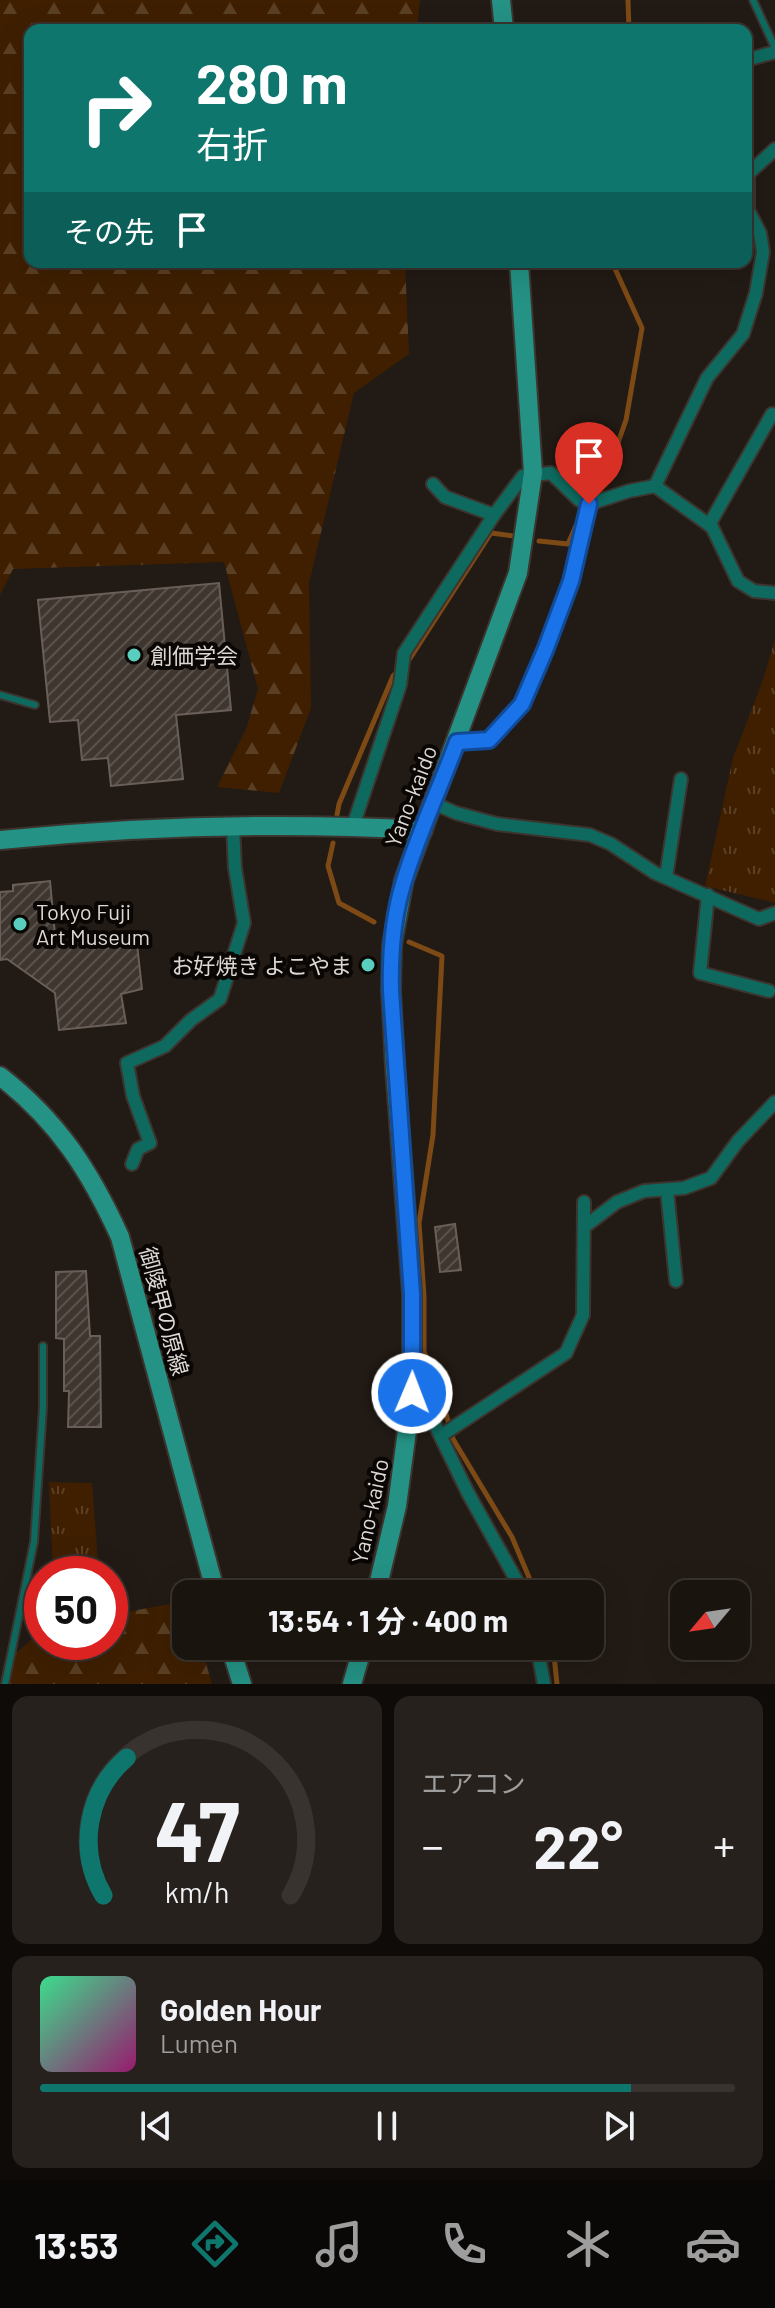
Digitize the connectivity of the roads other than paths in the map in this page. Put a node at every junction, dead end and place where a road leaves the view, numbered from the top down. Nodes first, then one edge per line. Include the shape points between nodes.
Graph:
1 (501, 0) edge
2 (753, 0) edge
3 (503, 24) edge
4 (775, 50) edge
5 (752, 58) edge
6 (775, 149) edge
7 (752, 170) edge
8 (752, 218) edge
9 (519, 268) edge
10 (772, 414) dead end
11 (533, 473) junction
12 (433, 484) dead end
13 (655, 486) junction
14 (589, 504) junction
15 (494, 515) junction
16 (709, 525) junction
17 (775, 593) edge
18 (0, 695) edge
19 (35, 705) dead end
20 (457, 742) junction
21 (681, 779) dead end
22 (433, 803) junction
23 (353, 826) junction
24 (233, 827) junction
25 (423, 830) junction
26 (0, 840) edge
27 (666, 877) junction
28 (708, 895) junction
29 (775, 913) edge
30 (769, 991) dead end
31 (0, 1076) edge
32 (775, 1102) edge
33 (132, 1164) dead end
34 (667, 1190) junction
35 (584, 1202) dead end
36 (584, 1227) junction
37 (676, 1281) dead end
38 (43, 1346) dead end
39 (412, 1393) junction
40 (447, 1432) junction
41 (212, 1580) edge
42 (379, 1580) edge
43 (516, 1580) edge
44 (234, 1660) edge
45 (359, 1660) edge
46 (540, 1660) edge
47 (5, 1684) edge
48 (242, 1684) edge
49 (352, 1684) edge
50 (544, 1684) edge

1 - 3 main road
2 - 4 lane
4 - 5 street
6 - 7 street
8 - 13 street via 763,252 743,334 707,378
9 - 11 main road, Yano-kaido
10 - 16 street
11 - 14 street via 551,473
11 - 15 street via 523,476
11 - 20 main road, Yano-kaido via 518,573
12 - 15 street via 445,497
13 - 14 street
13 - 16 street
14 - 20 street via 571,581 522,704 489,740
15 - 23 street via 404,653 400,685
16 - 17 street via 738,581 754,591
18 - 19 lane
20 - 22 main road, Yano-kaido
21 - 27 street
22 - 25 main road, Yano-kaido
22 - 27 street via 497,824 590,835
23 - 24 main road
23 - 25 main road
24 - 26 main road
24 - 33 street via 244,923 220,999 165,1046 127,1063 150,1143 138,1149
25 - 39 main road, Yano-kaido via 404,880 391,966 412,1294
27 - 28 street
28 - 29 street via 759,919
28 - 30 street via 700,973
31 - 41 main road, 御陵甲の原線 via 32,1101 68,1142 99,1189 120,1237
32 - 34 street via 711,1178
34 - 36 street via 644,1191 617,1202
34 - 37 street
35 - 36 street
36 - 40 street via 583,1315 566,1353
38 - 47 lane via 34,1547
39 - 40 street via 422,1398
39 - 42 main road, Yano-kaido via 397,1506
40 - 43 street via 468,1493
44 - 48 main road
45 - 49 main road
46 - 50 street

